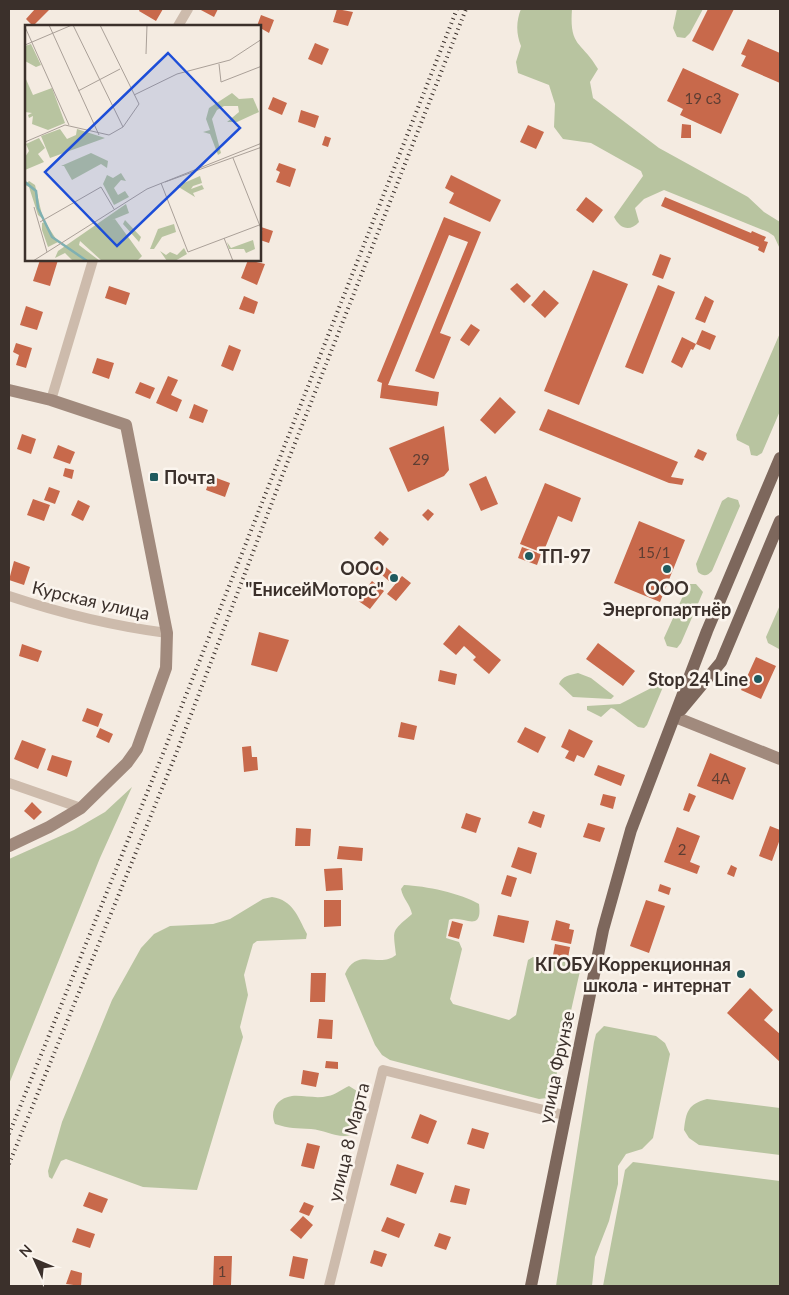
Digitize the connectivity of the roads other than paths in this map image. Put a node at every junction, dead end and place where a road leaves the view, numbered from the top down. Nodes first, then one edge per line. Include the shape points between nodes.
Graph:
1 (188, 9) edge
2 (179, 25) edge
3 (93, 261) edge
4 (9, 390) edge
5 (51, 400) junction
6 (780, 458) edge
7 (780, 521) edge
8 (9, 596) edge
9 (167, 633) junction
10 (675, 717) junction
11 (780, 759) edge
12 (9, 782) edge
13 (81, 808) junction
14 (9, 846) edge
15 (564, 1115) junction
16 (329, 1286) edge
17 (531, 1286) edge

1 - 2 street
3 - 5 street
4 - 5 main road
5 - 9 main road via 126,426
6 - 10 main road, улица Фрунзе via 707,631
7 - 10 main road, улица Фрунзе via 721,662
8 - 9 street, Курская улица via 122,627
9 - 13 main road via 166,668 137,749
10 - 11 main road
10 - 15 main road, улица Фрунзе via 631,830 603,930
12 - 13 street
13 - 14 main road
15 - 16 street, улица 8 Марта via 383,1070
15 - 17 main road, улица Фрунзе

